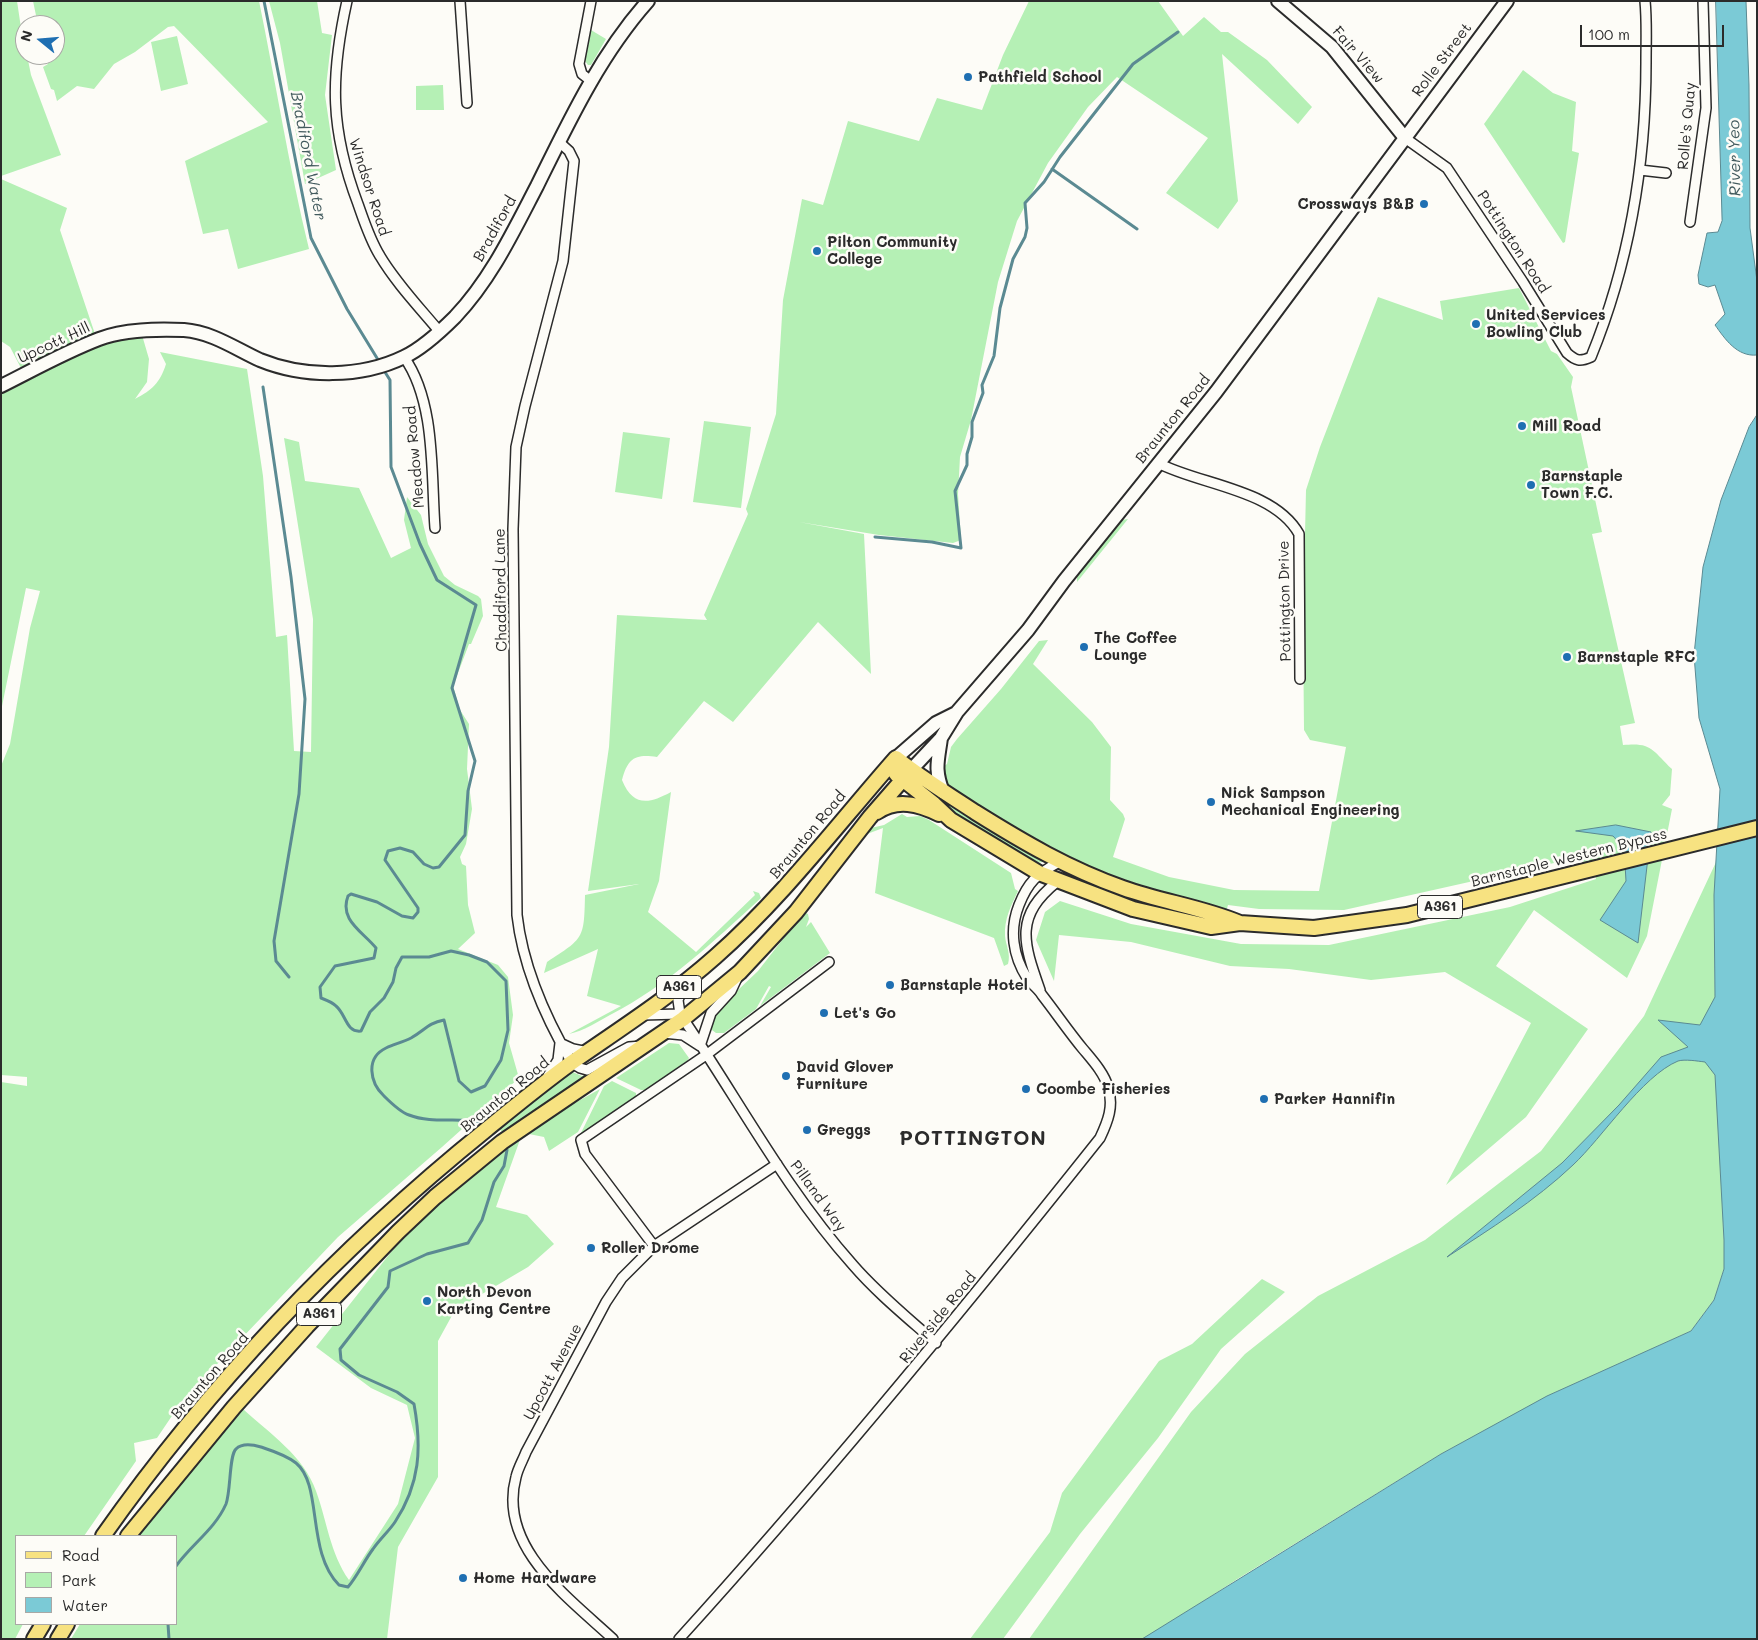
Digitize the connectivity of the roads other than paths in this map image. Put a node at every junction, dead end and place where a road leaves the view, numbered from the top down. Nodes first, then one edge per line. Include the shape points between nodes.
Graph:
1 (347, 1) edge
2 (460, 1) edge
3 (591, 1) edge
4 (648, 1) edge
5 (1278, 1) edge
6 (1507, 1) edge
7 (1645, 1) edge
8 (1703, 1) edge
9 (591, 81) junction
10 (467, 102) dead end
11 (1404, 138) junction
12 (559, 142) junction
13 (1640, 170) junction
14 (1666, 174) dead end
15 (1690, 222) dead end
16 (439, 331) junction
17 (218, 339) joint
18 (398, 359) junction
19 (1, 386) edge
20 (1158, 463) junction
21 (435, 528) dead end
22 (1300, 679) dead end
23 (957, 712) junction
24 (940, 738) junction
25 (892, 762) junction
26 (907, 774) junction
27 (943, 792) junction
28 (870, 817) junction
29 (951, 820) junction
30 (1757, 828) edge
31 (1059, 862) junction
32 (1039, 873) junction
33 (1058, 881) junction
34 (1240, 923) junction
35 (829, 962) dead end
36 (740, 972) junction
37 (686, 982) junction
38 (1041, 992) junction
39 (642, 1015) junction
40 (681, 1017) junction
41 (663, 1033) junction
42 (560, 1042) junction
43 (644, 1046) junction
44 (700, 1046) junction
45 (589, 1052) junction
46 (706, 1055) junction
47 (572, 1063) junction
48 (542, 1085) junction
49 (778, 1164) junction
50 (654, 1246) junction
51 (936, 1343) junction
52 (103, 1535) edge
53 (129, 1535) edge
54 (42, 1625) edge
55 (67, 1625) edge
56 (34, 1639) edge
57 (58, 1639) edge
58 (613, 1639) edge
59 (680, 1639) edge

1 - 16 street, Windsor Road via 339,35 335,79 336,122 344,164 378,254
2 - 10 street
3 - 9 street via 579,64 582,74
4 - 9 main road, Bradiford via 620,34
5 - 11 main road, Fair View via 1332,47
6 - 11 main road, Rolle Street
7 - 13 street via 1646,100
8 - 15 street, Rolle's Quay via 1706,108
9 - 12 main road, Bradiford
11 - 13 street, Pottington Road via 1447,168 1567,353 1582,361 1591,357 1615,294
11 - 20 main road, Braunton Road via 1216,392
12 - 16 main road, Bradiford via 498,260 464,307
12 - 42 street, Chaddiford Lane via 572,155 573,177 562,270 519,429 513,529 517,915 521,944 539,1000
13 - 14 street
16 - 18 main road, Bradiford
17 - 18 main road, Bradiford via 271,364 310,372 337,373 375,367
17 - 19 main road, Upcott Hill via 185,330 122,333 100,338
18 - 21 street, Meadow Road via 420,388 427,410
20 - 22 street, Pottington Drive via 1257,499 1295,526 1300,534
20 - 23 main road, Braunton Road via 1028,630
23 - 24 main road, Braunton Road
23 - 25 main road, Braunton Road via 936,723
24 - 26 main road, Braunton Road
24 - 27 main road via 936,775
25 - 26 main road, Barnstaple Western Bypass / A361
25 - 37 main road, Braunton Road / A361 via 776,898
26 - 27 main road, Barnstaple Western Bypass / A361
26 - 28 main road, Braunton Road / A361
26 - 29 main road, Barnstaple Western Bypass / A361
27 - 31 main road, Barnstaple Western Bypass / A361
28 - 29 main road, A361 via 892,805 906,803
28 - 36 main road, Braunton Road / A361 via 796,912
29 - 32 main road, Barnstaple Western Bypass / A361
30 - 34 main road, Barnstaple Western Bypass / A361 via 1407,915 1314,928
31 - 32 street, Riverside Road
31 - 34 main road, Barnstaple Western Bypass / A361 via 1126,890 1214,912
32 - 33 main road, Barnstaple Western Bypass / A361
32 - 38 street, Riverside Road via 1023,896 1014,917 1013,936 1018,961 1028,980
33 - 34 main road, Barnstaple Western Bypass / A361 via 1166,918 1211,927
33 - 38 street, Riverside Road via 1031,907 1027,926 1026,942
35 - 46 street
36 - 40 main road, Braunton Road / A361
36 - 44 street via 731,991 711,1013
37 - 39 main road, Braunton Road / A361
37 - 40 street via 678,1000
38 - 51 street, Riverside Road via 1100,1070 1108,1086 1110,1116 1100,1138
39 - 40 street
39 - 45 main road, Braunton Road / A361
40 - 41 main road, Braunton Road / A361
40 - 44 street, Pilland Way
41 - 43 main road, Braunton Road / A361
41 - 44 street, Pilland Way via 684,1035
42 - 45 street
42 - 47 street, Chaddiford Lane
42 - 48 street via 558,1060
43 - 47 street via 629,1047 587,1070
43 - 53 main road, Braunton Road / A361 via 502,1142 435,1197 362,1268 234,1407
44 - 46 street, Pilland Way
45 - 47 main road, Braunton Road / A361
46 - 49 street, Pilland Way
46 - 50 street via 581,1140 585,1154
47 - 48 main road, Braunton Road / A361
48 - 52 main road, Braunton Road / A361 via 384,1218 292,1309 213,1396
49 - 50 street, Upcott Avenue
49 - 51 street, Pilland Way via 853,1265 895,1308
50 - 58 street, Upcott Avenue via 622,1278 606,1302 526,1452 516,1478 516,1520 527,1551 541,1570
51 - 59 street, Riverside Road
54 - 56 main road
55 - 57 main road

